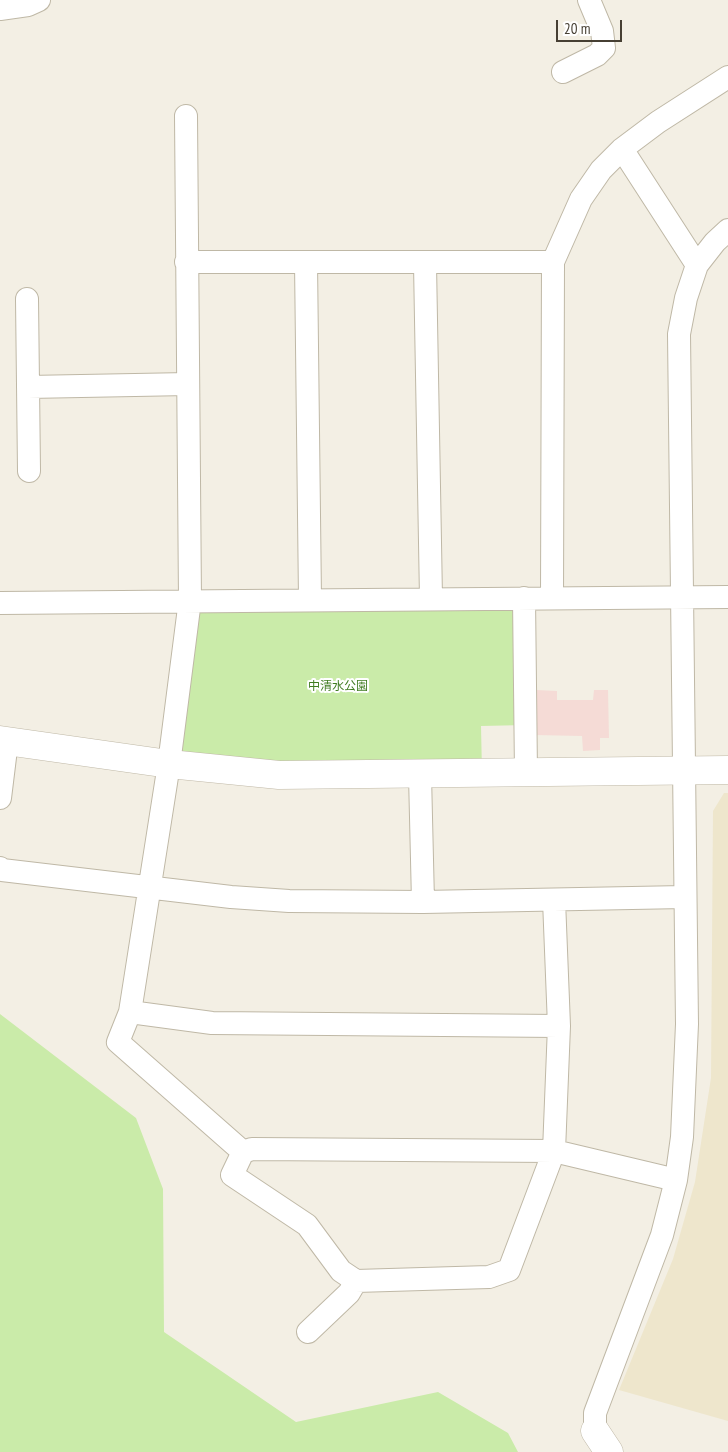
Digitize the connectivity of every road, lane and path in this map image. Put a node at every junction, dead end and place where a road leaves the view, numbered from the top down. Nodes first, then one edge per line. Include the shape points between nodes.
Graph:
1 (39, 0) edge
2 (595, 2) edge
3 (0, 9) edge
4 (563, 72) dead end
5 (728, 77) edge
6 (186, 116) dead end
7 (622, 149) junction
8 (728, 230) edge
9 (186, 262) junction
10 (306, 262) junction
11 (553, 262) junction
12 (425, 264) junction
13 (698, 265) junction
14 (27, 299) dead end
15 (188, 384) junction
16 (28, 388) junction
17 (29, 471) dead end
18 (682, 596) junction
19 (728, 597) edge
20 (431, 598) junction
21 (524, 598) junction
22 (552, 598) junction
23 (310, 599) junction
24 (190, 600) junction
25 (0, 603) edge
26 (4, 740) edge
27 (168, 764) junction
28 (683, 770) junction
29 (728, 770) edge
30 (526, 773) junction
31 (420, 775) junction
32 (0, 798) edge
33 (0, 868) edge
34 (148, 887) junction
35 (684, 897) junction
36 (554, 900) junction
37 (423, 902) junction
38 (130, 1012) junction
39 (558, 1026) junction
40 (554, 1151) junction
41 (243, 1152) junction
42 (676, 1180) junction
43 (356, 1281) junction
44 (308, 1332) dead end
45 (602, 1442) edge

1 - 3 street
2 - 4 street via 604,48 597,55
5 - 7 street
6 - 9 street
7 - 11 street via 601,170 581,198
7 - 13 street
8 - 13 street
9 - 10 street
9 - 15 street
10 - 12 street
10 - 23 street
11 - 12 street
11 - 22 street
12 - 20 street
13 - 18 street via 686,298 679,334
14 - 16 street
15 - 16 street
15 - 24 street
16 - 17 street
18 - 19 street
18 - 22 street
18 - 28 street
20 - 21 street
20 - 23 street
21 - 22 street
21 - 30 street
23 - 24 street
24 - 25 street
24 - 27 street
26 - 27 street
26 - 32 street
27 - 31 street via 279,775
27 - 34 street
28 - 29 street
28 - 30 street
28 - 35 street
30 - 31 street
31 - 37 street
33 - 34 street
34 - 37 street via 288,902
34 - 38 street
35 - 36 street
35 - 42 street via 687,1071
36 - 37 street
36 - 39 street
38 - 39 street via 212,1023
38 - 41 street via 118,1042
39 - 40 street
40 - 41 street via 252,1149
40 - 42 street
40 - 43 street via 509,1270 489,1277
41 - 43 street via 232,1175 307,1225 341,1271
42 - 45 street via 662,1235 595,1413
43 - 44 street via 349,1293

